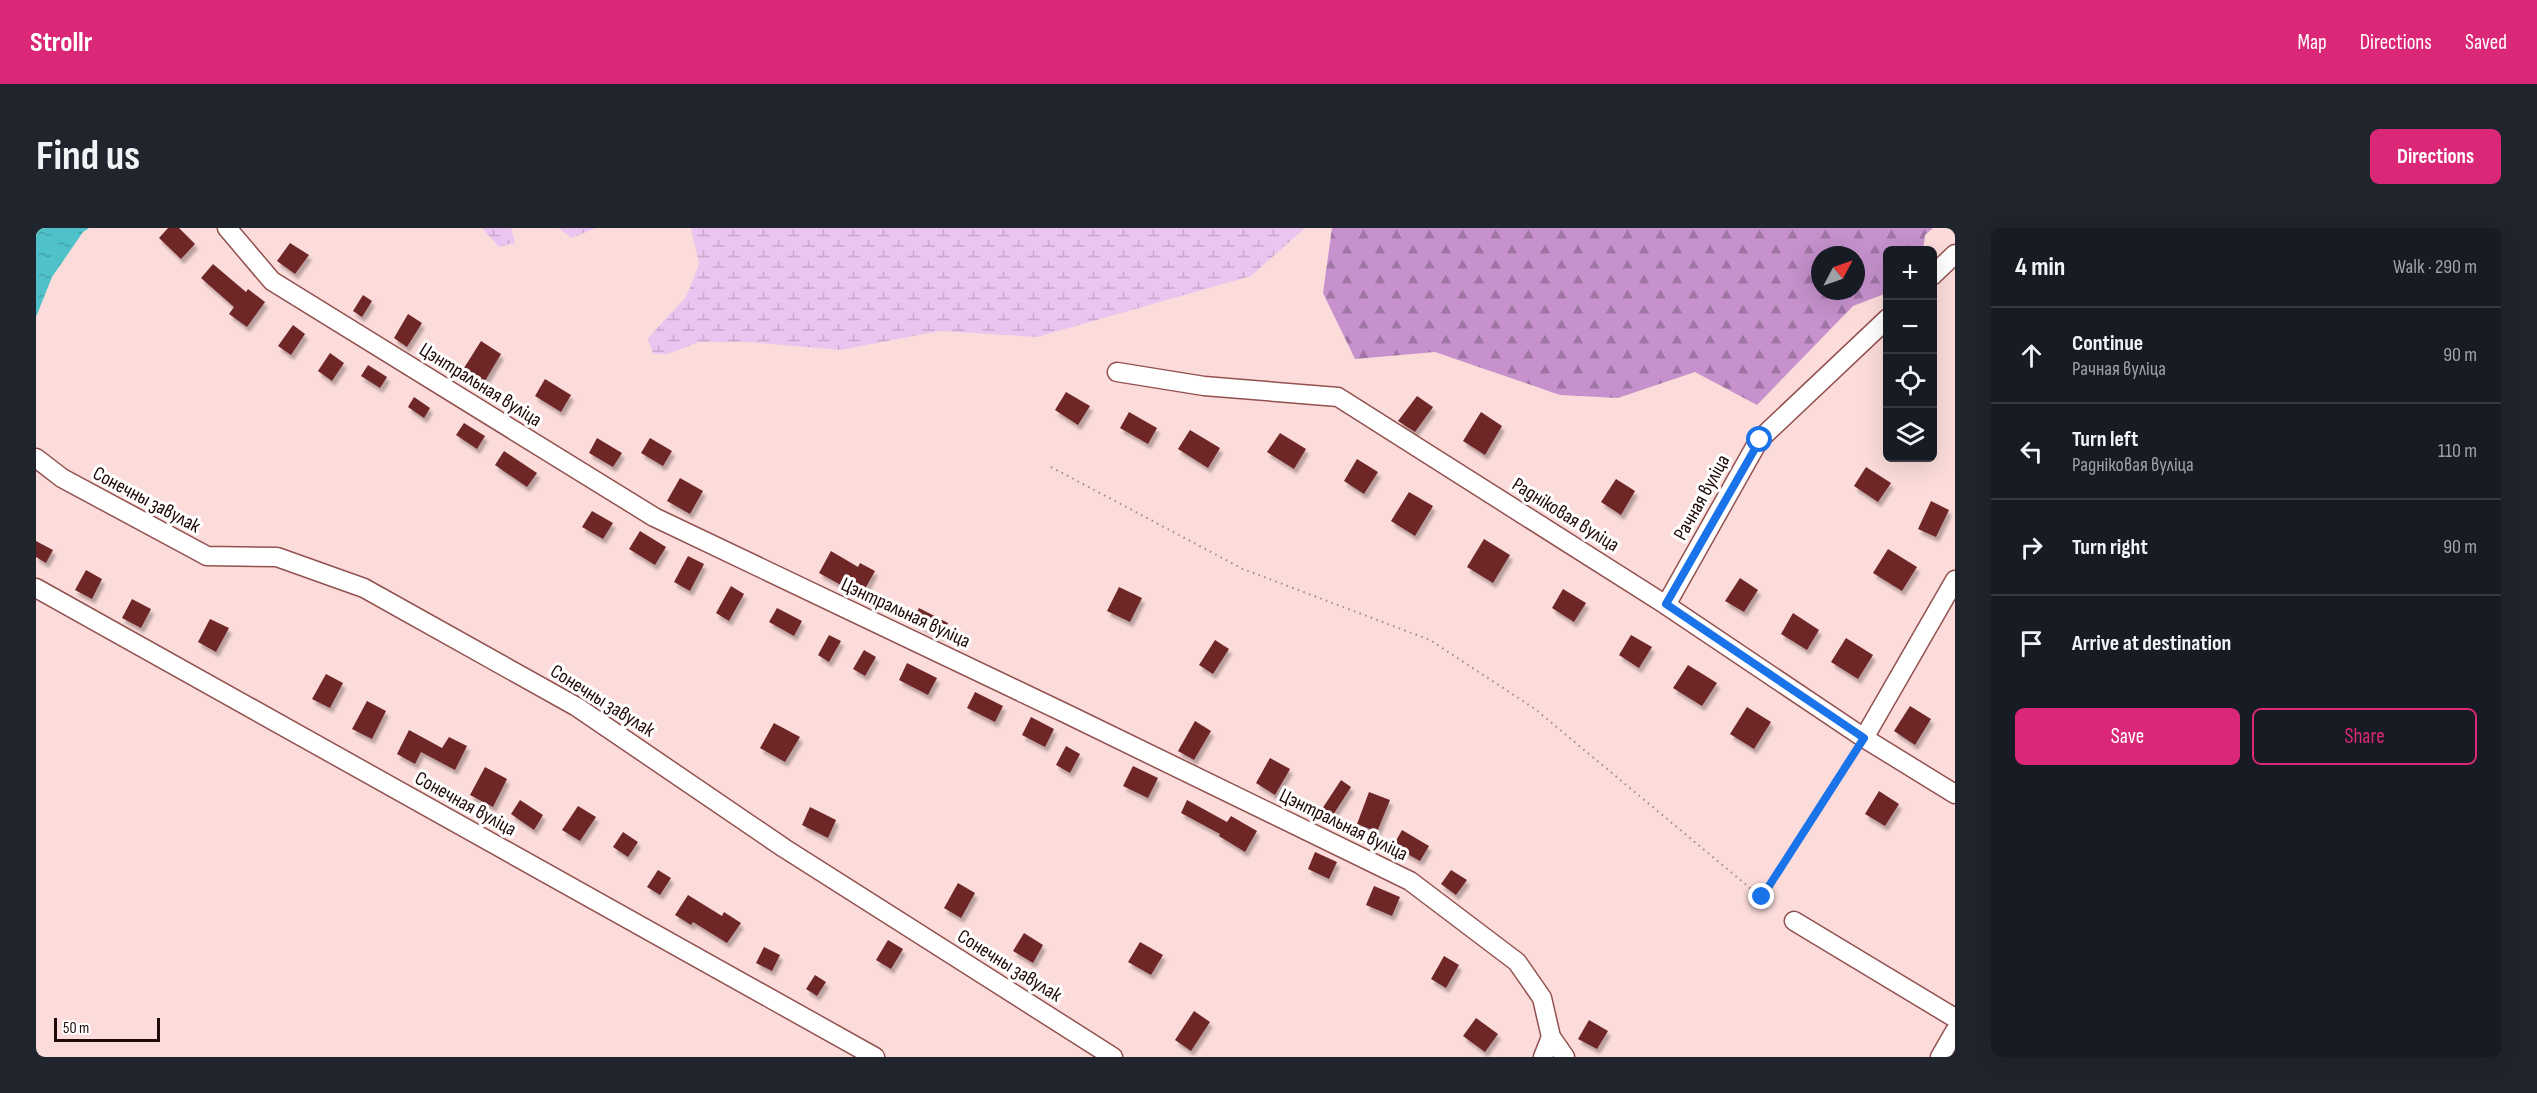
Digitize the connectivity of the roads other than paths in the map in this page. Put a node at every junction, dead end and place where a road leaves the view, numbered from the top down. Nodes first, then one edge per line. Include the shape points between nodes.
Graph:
1 (227, 228) edge
2 (1955, 254) edge
3 (1937, 271) edge
4 (1883, 322) edge
5 (1117, 372) dead end
6 (36, 458) edge
7 (1955, 580) edge
8 (36, 588) edge
9 (1666, 604) junction
10 (1864, 738) junction
11 (1955, 794) edge
12 (1794, 921) dead end
13 (1955, 1018) edge
14 (1955, 1031) edge
15 (1551, 1037) junction
16 (875, 1057) edge
17 (1113, 1057) edge
18 (1543, 1057) edge
19 (1565, 1057) edge
20 (1940, 1057) edge

1 - 15 street, Цэнтральная вуліца via 272,281 654,517 1410,881 1517,962 1542,998
2 - 3 street
4 - 9 street, Рачная вуліца via 1760,440
5 - 9 street, Радніковая вуліца via 1204,386 1338,397
6 - 17 street, Сонечны завулак via 62,478 207,556 277,557 363,588 567,701 794,855
7 - 10 street
8 - 16 street, Сонечная вуліца
9 - 10 street, Радніковая вуліца
10 - 11 street, Радніковая вуліца
12 - 13 street
14 - 20 street
15 - 18 street
15 - 19 street

